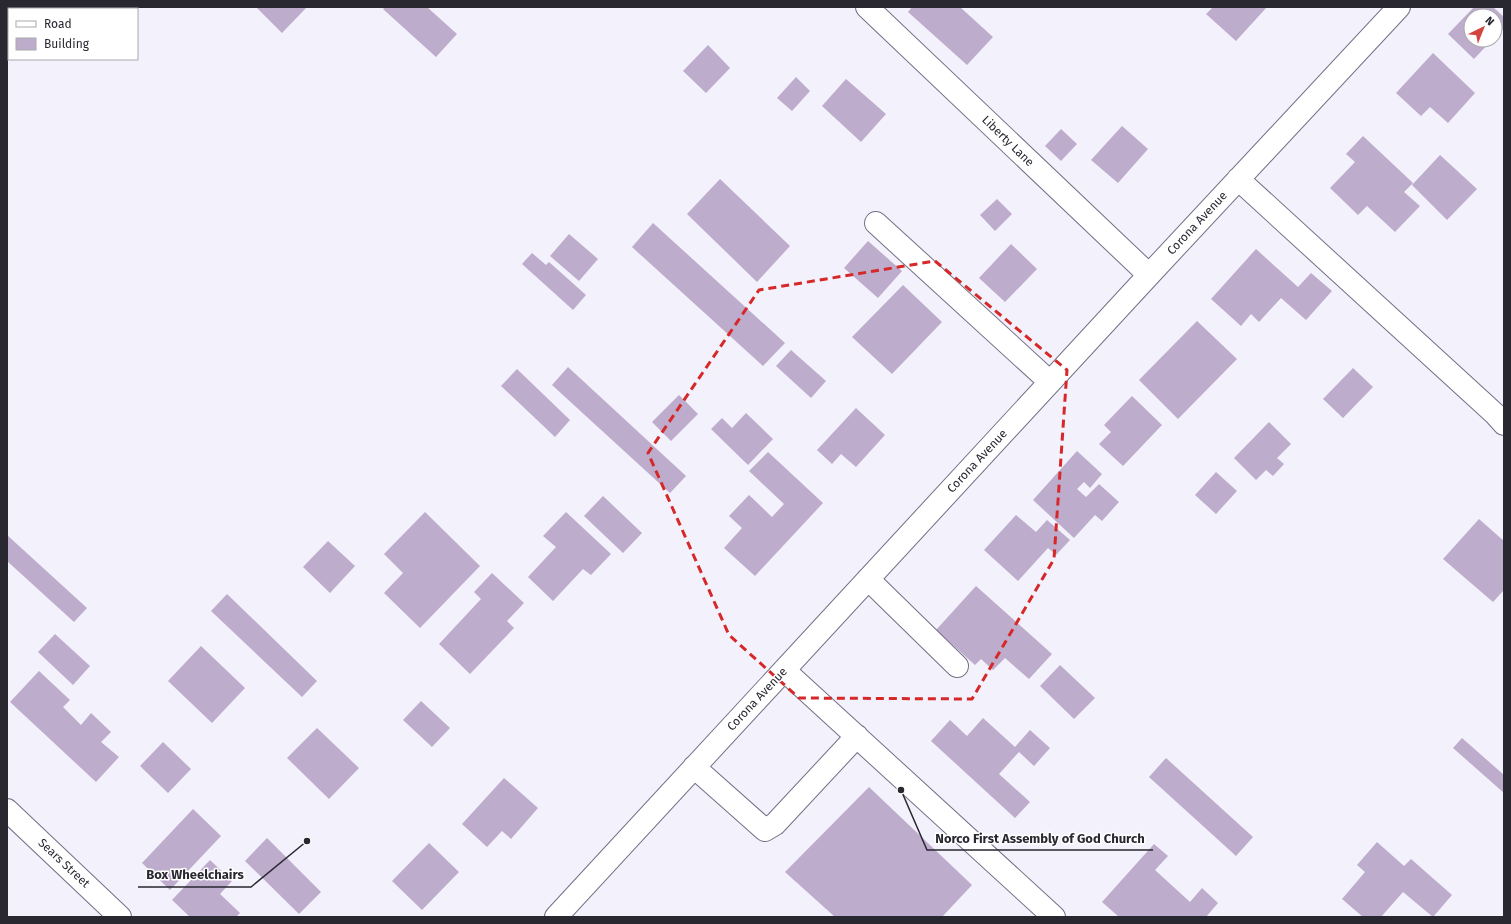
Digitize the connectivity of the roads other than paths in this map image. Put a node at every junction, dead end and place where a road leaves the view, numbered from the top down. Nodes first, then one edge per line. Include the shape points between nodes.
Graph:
1 (867, 7) edge
2 (1399, 7) edge
3 (1238, 179) junction
4 (876, 223) dead end
5 (1149, 274) junction
6 (1050, 382) junction
7 (1504, 424) edge
8 (868, 579) junction
9 (957, 666) dead end
10 (784, 670) junction
11 (857, 736) junction
12 (694, 767) junction
13 (7, 810) edge
14 (120, 917) edge
15 (556, 917) edge
16 (1054, 917) edge

1 - 5 street, Liberty Lane
2 - 3 street, Corona Avenue
3 - 5 street, Corona Avenue
3 - 7 street
4 - 6 street
5 - 6 street, Corona Avenue
6 - 8 street, Corona Avenue
8 - 9 street
8 - 10 street, Corona Avenue
10 - 11 street
10 - 12 street, Corona Avenue
11 - 12 street via 775,824 765,830
11 - 16 street
12 - 15 street, Corona Avenue
13 - 14 street, Sears Street

